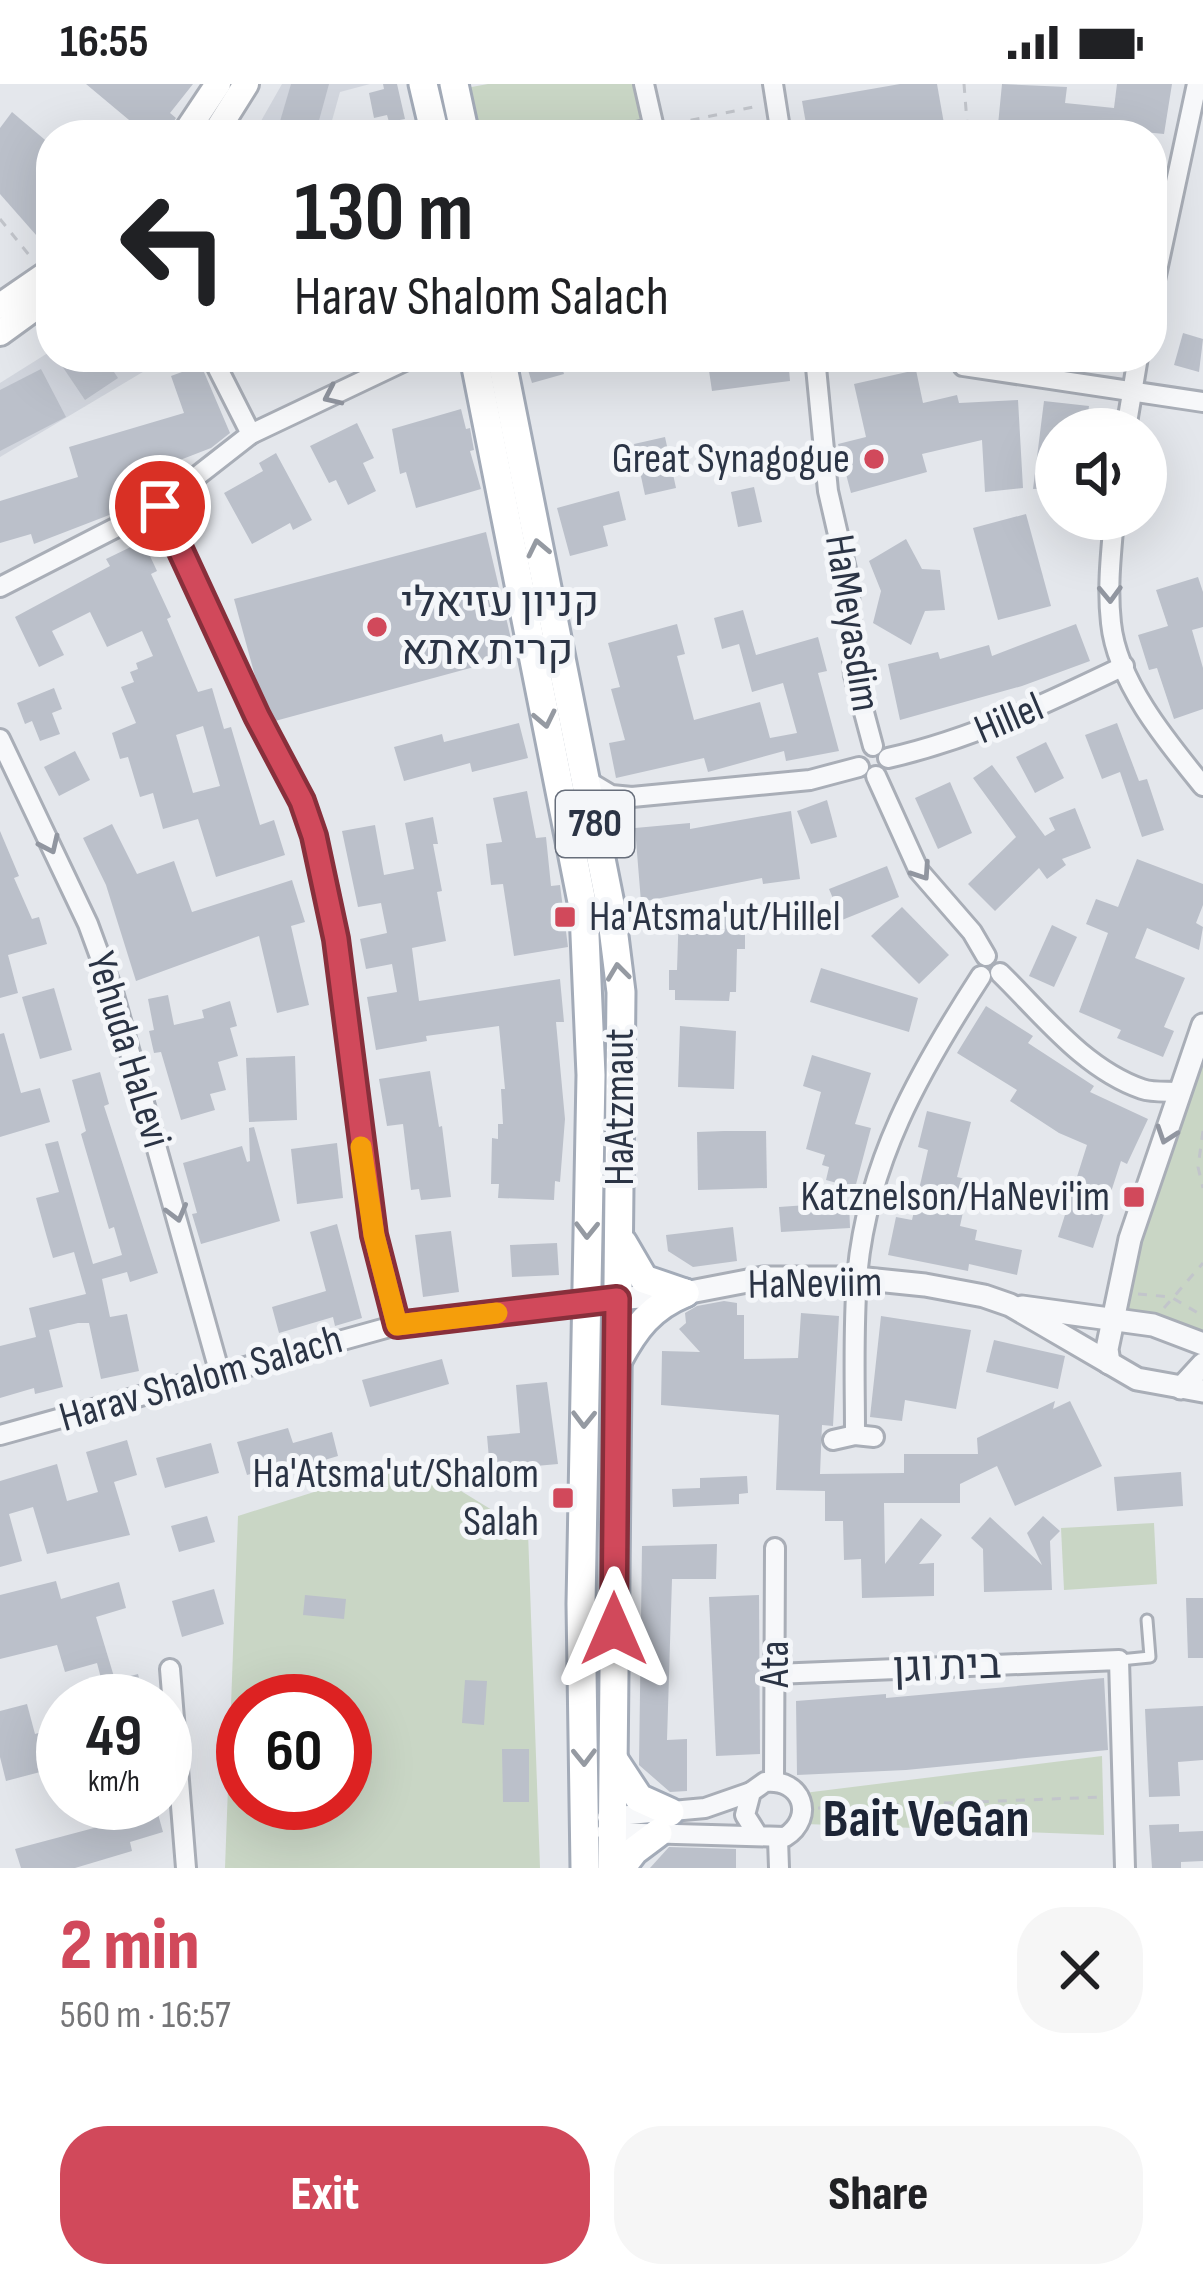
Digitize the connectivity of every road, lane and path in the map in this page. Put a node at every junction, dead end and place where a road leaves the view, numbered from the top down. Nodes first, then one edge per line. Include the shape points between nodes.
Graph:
1 (218, 84) edge
2 (246, 84) edge
3 (423, 84) edge
4 (644, 84) edge
5 (964, 84) edge
6 (1197, 84) edge
7 (460, 85) edge
8 (774, 93) edge
9 (194, 120) edge
10 (223, 120) edge
11 (431, 120) edge
12 (464, 120) edge
13 (652, 120) edge
14 (681, 120) edge
15 (967, 120) edge
16 (0, 219) edge
17 (1167, 224) edge
18 (36, 265) edge
19 (36, 288) edge
20 (36, 295) edge
21 (0, 306) edge
22 (0, 333) edge
23 (219, 372) edge
24 (381, 372) edge
25 (477, 372) edge
26 (504, 372) edge
27 (817, 372) edge
28 (1005, 372) edge
29 (1135, 372) edge
30 (1131, 390) junction
31 (1203, 402) edge
32 (1129, 408) edge
33 (250, 434) junction
34 (160, 506) junction
35 (1112, 540) edge
36 (0, 587) edge
37 (1124, 666) junction
38 (0, 739) edge
39 (880, 752) junction
40 (867, 772) junction
41 (586, 780) junction
42 (1203, 786) edge
43 (632, 796) junction
44 (598, 842) junction
45 (989, 968) junction
46 (1203, 1025) edge
47 (1180, 1092) junction
48 (1203, 1131) edge
49 (1203, 1188) edge
50 (620, 1228) junction
51 (1203, 1263) edge
52 (857, 1278) junction
53 (1118, 1292) junction
54 (685, 1293) junction
55 (1171, 1298) junction
56 (617, 1299) junction
57 (586, 1302) junction
58 (1010, 1305) junction
59 (1203, 1316) edge
60 (1112, 1319) junction
61 (397, 1325) junction
62 (1154, 1325) junction
63 (1203, 1344) edge
64 (1109, 1363) junction
65 (616, 1364) junction
66 (1203, 1364) edge
67 (220, 1374) junction
68 (1192, 1390) edge
69 (0, 1435) edge
70 (833, 1440) dead end
71 (776, 1548) dead end
72 (1147, 1621) dead end
73 (1119, 1660) junction
74 (170, 1669) dead end
75 (775, 1674) junction
76 (614, 1760) junction
77 (774, 1780) junction
78 (751, 1792) junction
79 (1122, 1796) junction
80 (804, 1809) junction
81 (664, 1823) junction
82 (604, 1824) junction
83 (757, 1834) junction
84 (778, 1839) junction
85 (186, 1868) edge
86 (585, 1868) edge
87 (616, 1868) edge
88 (779, 1868) edge
89 (1125, 1868) edge

1 - 9 main road
2 - 10 main road
3 - 11 main road
4 - 13 street
5 - 15 path
6 - 17 street
7 - 12 main road
8 - 14 path
16 - 18 path
19 - 21 main road
20 - 22 main road
23 - 33 street
24 -> 33 street
25 -> 57 main road, HaAtzmaut / 780 via 584,912 591,1075
41 -> 26 main road, HaAtzmaut / 780
27 - 39 street, HaMeyasdim via 854,675
28 - 30 street
29 - 30 street
30 - 31 street
30 - 32 street
33 - 34 street
34 - 36 street
34 - 61 street via 314,836 336,939 374,1235
35 -> 37 street via 1111,628
37 - 39 street, Hillel via 991,728
37 - 42 street
38 -> 67 street, Yehuda HaLevi via 113,992
39 - 40 street via 886,770
39 - 40 street via 861,753
40 - 43 street
40 -> 45 street via 919,872 972,932
41 - 43 street
41 - 44 main road, HaAtzmaut / 780
43 - 44 street via 605,818
50 -> 44 main road, HaAtzmaut / 780 via 621,992
45 - 47 street via 1100,1066 1141,1089
45 - 52 street via 918,1077 887,1143
46 - 47 street
47 -> 53 street
48 - 49 path
50 - 54 main road via 638,1273
50 - 56 main road, HaAtzmaut / 780
51 - 55 path
52 - 54 street, HaNeviim via 763,1278
52 - 58 street, HaNeviim
52 - 70 street via 865,1436
53 - 55 path
53 - 60 street
54 - 56 street, HaNeviim
54 - 65 main road via 645,1317
55 - 59 path
55 - 62 path
56 - 57 street, Harav Shalom Salach
56 - 65 main road, HaAtzmaut / 780
57 - 61 street, Harav Shalom Salach
57 -> 82 main road, HaAtzmaut / 780 via 581,1604
58 - 60 street, HaNeviim
58 - 64 street, HaNeviim
60 - 62 street, HaNeviim
60 - 64 street
61 - 67 street, Harav Shalom Salach
62 - 63 street, HaNeviim
64 - 68 street, HaNeviim via 1137,1379
65 - 76 main road, HaAtzmaut / 780
66 - 68 street
67 - 69 street, Harav Shalom Salach
71 - 75 street, Ata
72 - 73 lane via 1150,1657
73 - 75 street, בית וגן
73 - 79 street
74 - 85 street
75 - 77 street, Ata
76 - 81 main road
76 - 82 main road, HaAtzmaut / 780
77 - 78 street
77 - 80 street via 794,1789
78 - 81 street
78 - 83 street via 745,1815
79 - 80 path
79 - 89 street
80 - 84 street via 797,1829
81 - 82 street
81 - 83 street
81 - 87 main road
82 - 86 main road, HaAtzmaut / 780
82 - 87 main road, HaAtzmaut / 780
83 - 84 street
84 - 88 street

